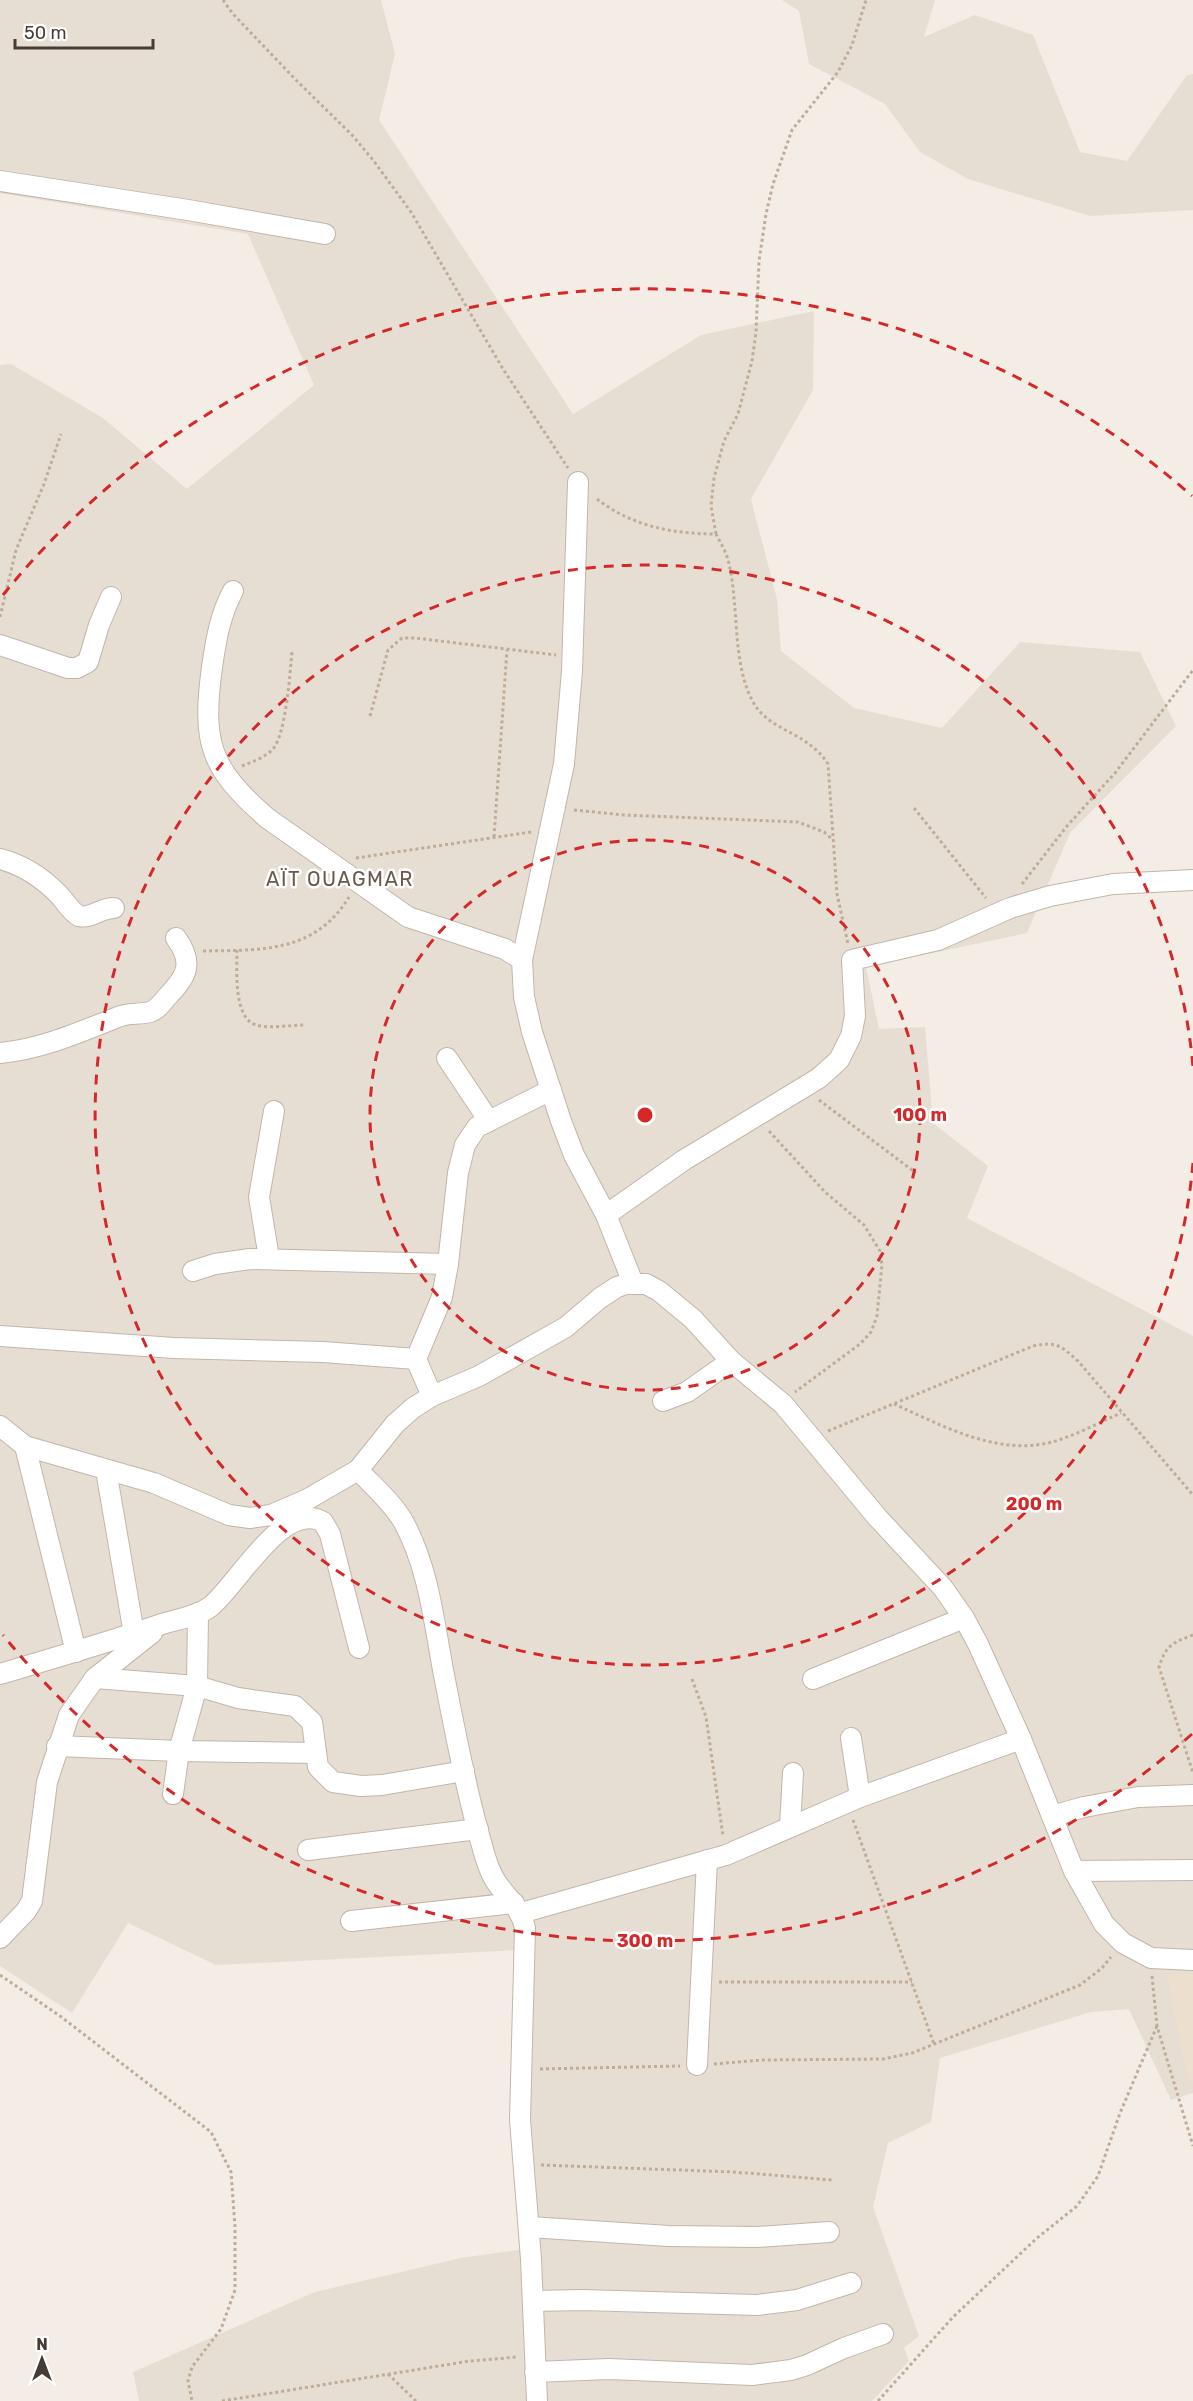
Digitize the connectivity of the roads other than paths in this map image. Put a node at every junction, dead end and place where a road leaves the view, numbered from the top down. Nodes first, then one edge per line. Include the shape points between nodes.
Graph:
1 (0, 181) edge
2 (325, 234) dead end
3 (578, 482) dead end
4 (233, 591) dead end
5 (111, 597) dead end
6 (0, 645) edge
7 (0, 859) edge
8 (1193, 880) edge
9 (114, 908) dead end
10 (180, 945) road end
11 (522, 960) junction
12 (0, 1053) edge
13 (447, 1058) dead end
14 (551, 1090) junction
15 (274, 1111) dead end
16 (489, 1121) junction
17 (606, 1215) junction
18 (269, 1258) junction
19 (448, 1264) junction
20 (194, 1271) dead end
21 (633, 1283) junction
22 (0, 1336) edge
23 (416, 1359) junction
24 (731, 1361) junction
25 (432, 1396) junction
26 (663, 1401) dead end
27 (0, 1426) edge
28 (25, 1446) junction
29 (106, 1470) junction
30 (358, 1470) junction
31 (198, 1613) junction
32 (964, 1618) junction
33 (164, 1623) junction
34 (134, 1634) junction
35 (359, 1648) dead end
36 (76, 1652) junction
37 (0, 1674) edge
38 (95, 1678) junction
39 (813, 1679) dead end
40 (197, 1686) junction
41 (851, 1738) dead end
42 (1021, 1739) junction
43 (57, 1746) junction
44 (179, 1751) junction
45 (315, 1753) junction
46 (464, 1771) junction
47 (793, 1773) dead end
48 (172, 1794) dead end
49 (1193, 1795) edge
50 (854, 1801) junction
51 (1052, 1816) junction
52 (790, 1826) junction
53 (478, 1829) junction
54 (308, 1850) dead end
55 (716, 1858) junction
56 (1193, 1870) edge
57 (1074, 1871) junction
58 (518, 1908) junction
59 (351, 1921) dead end
60 (0, 1938) edge
61 (1193, 1960) edge
62 (697, 2065) road end
63 (529, 2227) junction
64 (829, 2232) dead end
65 (850, 2283) dead end
66 (533, 2301) junction
67 (883, 2334) dead end
68 (535, 2364) junction
69 (537, 2401) edge

1 - 2 street
3 - 11 street via 573,657 564,764
4 - 11 street via 216,640 206,725 224,773 267,818 408,917 505,949
5 - 6 street via 88,662 77,668
7 - 9 street via 38,877 76,915 86,917 104,908
8 - 17 street via 1113,884 1050,896 1004,910 938,940 852,960 855,994 851,1036 839,1060 819,1078 684,1160
10 - 12 street via 186,974 158,1007 120,1016 47,1044
11 - 14 street via 524,997
13 - 16 street
14 - 16 street
14 - 17 street via 574,1155
15 - 18 street via 259,1197
16 - 19 street via 477,1127 461,1157
17 - 21 street
18 - 19 street
18 - 20 street via 235,1260
19 - 23 street via 441,1297
21 - 24 street via 659,1291
21 - 25 street via 610,1292 566,1327 479,1376
22 - 23 street
23 - 25 street
24 - 26 street via 687,1392
24 - 32 street via 783,1404 876,1517 943,1588
25 - 30 street via 395,1424
27 - 28 street
28 - 29 street
28 - 36 street
29 - 30 street via 154,1483 229,1515 250,1518 286,1510
29 - 34 street
30 - 46 street via 384,1496 413,1544 430,1595
31 - 33 street
31 - 35 street via 223,1595 269,1539 295,1521 314,1518 323,1522 330,1534
31 - 40 street
32 - 39 street
32 - 42 street
33 - 34 street
33 - 38 street
34 - 36 street
36 - 37 street
38 - 40 street
38 - 43 street via 69,1715
40 - 44 street
40 - 45 street via 238,1698 295,1706 312,1722
41 - 50 street
42 - 50 street
42 - 51 street
43 - 44 street
43 - 60 street via 47,1782 32,1901
44 - 45 street
44 - 48 street
45 - 46 street via 322,1773 345,1785 382,1785
46 - 53 street
47 - 52 street
49 - 51 street via 1138,1797
50 - 52 street
51 - 57 street
52 - 55 street
53 - 54 street
53 - 58 street via 492,1875
55 - 58 street
55 - 62 street
56 - 57 street
57 - 61 street via 1104,1924 1123,1943 1150,1958
58 - 59 street
58 - 63 street via 525,1943 520,2120
63 - 64 street via 669,2236 757,2237
63 - 66 street
65 - 66 street via 797,2300 757,2305
66 - 68 street
67 - 68 street via 807,2366 752,2375
68 - 69 street

